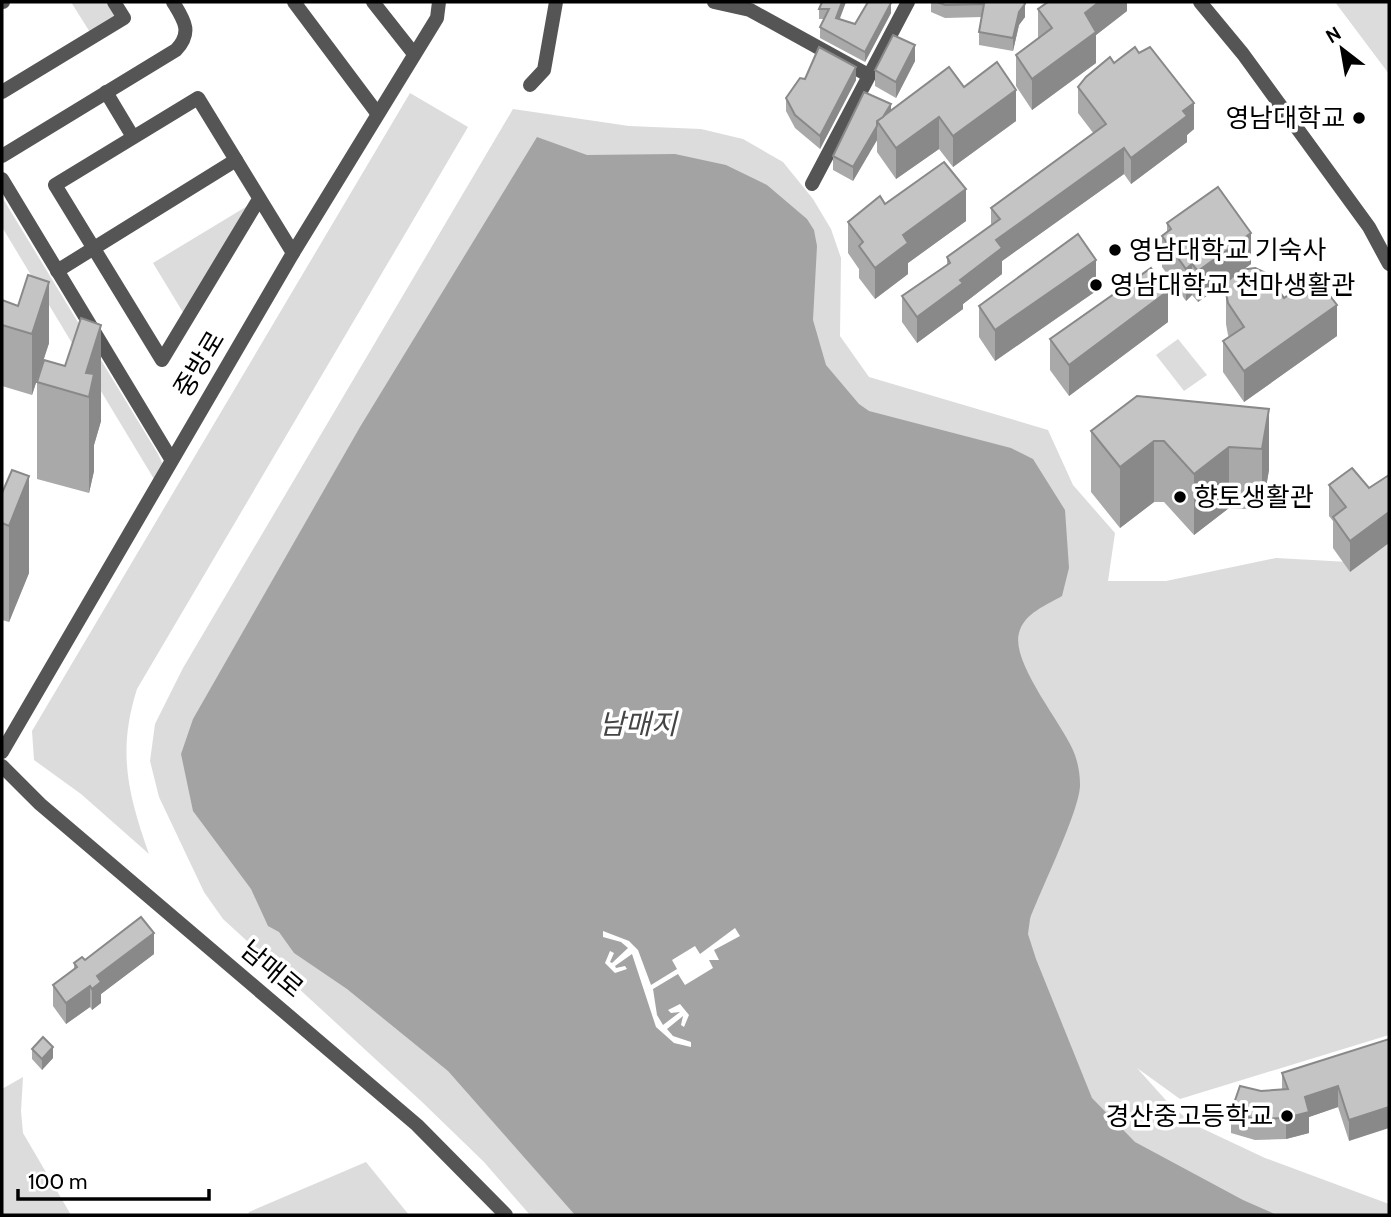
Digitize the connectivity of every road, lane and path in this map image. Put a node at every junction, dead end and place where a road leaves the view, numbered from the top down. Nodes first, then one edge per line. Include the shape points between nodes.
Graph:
1 (114, 2) edge
2 (173, 2) edge
3 (293, 2) edge
4 (373, 2) edge
5 (439, 2) edge
6 (556, 2) edge
7 (714, 2) edge
8 (908, 2) edge
9 (1200, 2) edge
10 (414, 54) junction
11 (868, 75) junction
12 (530, 85) dead end
13 (2, 92) edge
14 (106, 92) junction
15 (377, 113) junction
16 (134, 137) junction
17 (2, 156) edge
18 (236, 160) junction
19 (2, 179) edge
20 (811, 184) dead end
21 (259, 199) junction
22 (93, 248) junction
23 (293, 253) junction
24 (1389, 264) edge
25 (57, 271) junction
26 (171, 459) junction
27 (2, 752) edge
28 (2, 766) edge
29 (506, 1215) edge

1 - 13 street via 124,19
2 - 14 street via 187,26 182,44
3 - 15 street
4 - 10 street
5 - 10 street, 중방로 via 437,18
6 - 12 street via 544,70
7 - 11 street via 750,10
8 - 11 street
9 - 24 street via 1369,227
10 - 15 street, 중방로
11 - 20 street
14 - 16 street
14 - 17 street
15 - 23 street, 중방로
16 - 18 street via 198,98
16 - 22 street via 55,185
18 - 21 street
18 - 22 street
19 - 25 street
21 - 22 street via 162,360
21 - 23 street
22 - 25 street
23 - 26 street, 중방로
25 - 26 street
26 - 27 street, 중방로
28 - 29 street, 남매로 via 33,798 417,1125

